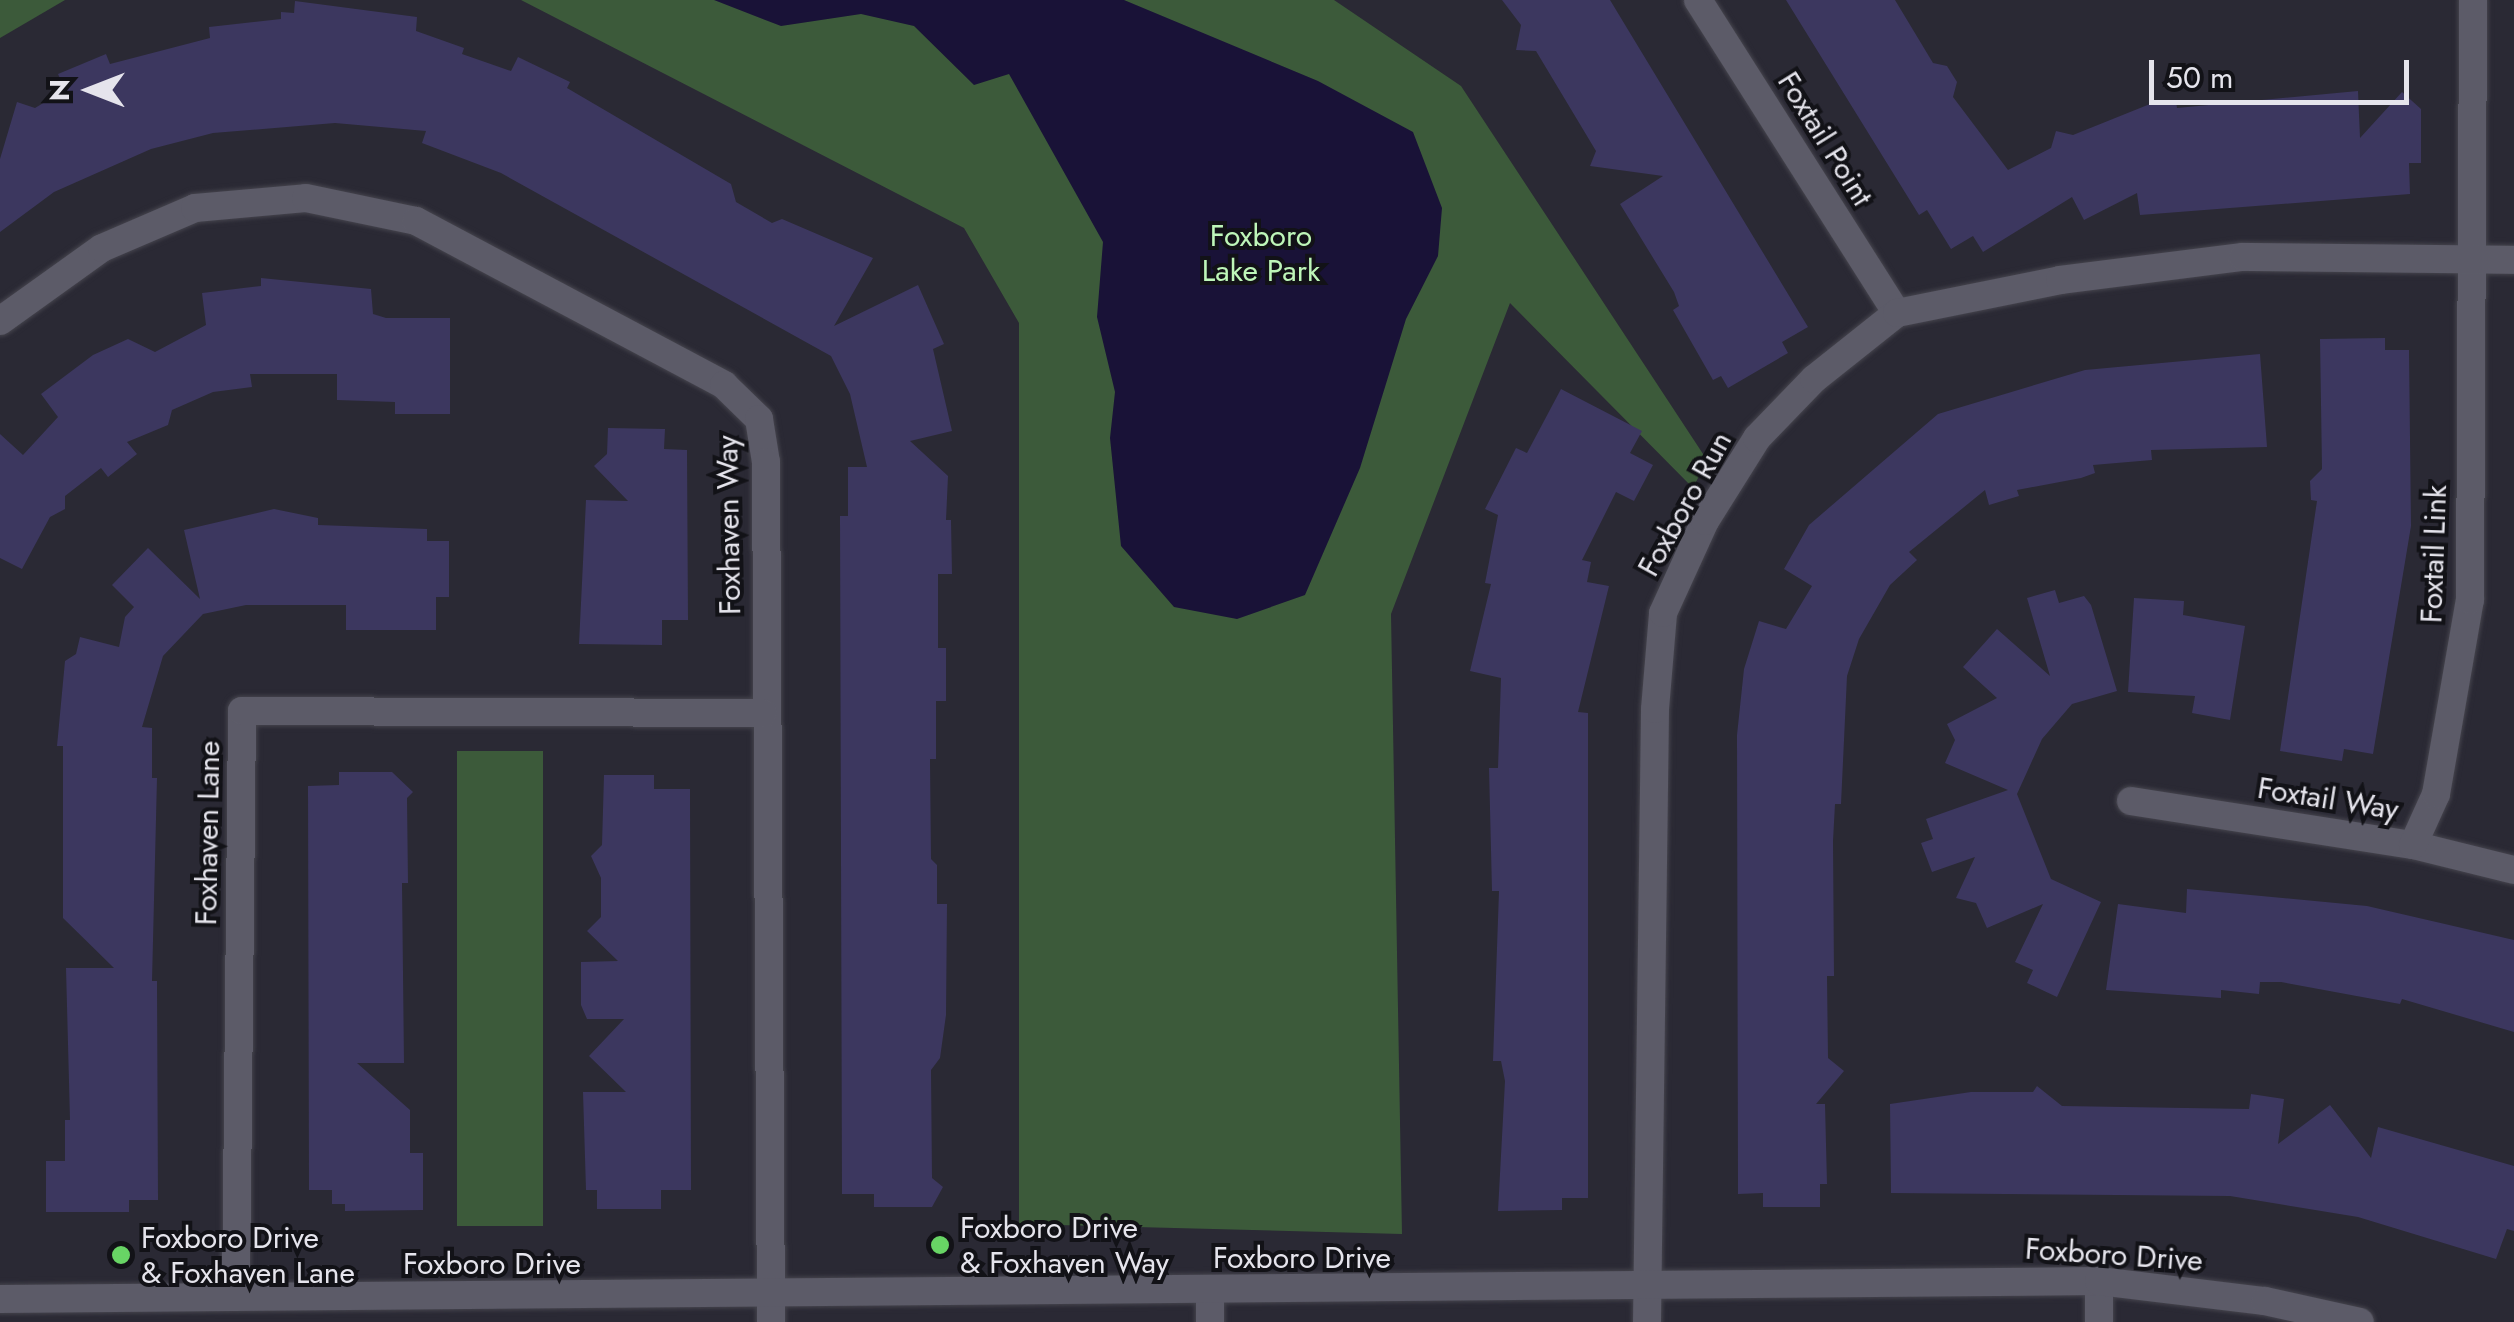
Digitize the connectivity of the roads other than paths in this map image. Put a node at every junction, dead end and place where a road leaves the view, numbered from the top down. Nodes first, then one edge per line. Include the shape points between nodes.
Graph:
1 (1698, 0) edge
2 (2473, 0) edge
3 (2470, 259) junction
4 (2514, 260) edge
5 (1897, 314) junction
6 (0, 321) edge
7 (763, 713) junction
8 (2131, 801) dead end
9 (2413, 845) junction
10 (2514, 870) edge
11 (2099, 1281) junction
12 (1647, 1288) junction
13 (1210, 1291) junction
14 (236, 1297) junction
15 (0, 1298) edge
16 (771, 1310) edge
17 (1210, 1322) edge
18 (1647, 1322) edge
19 (2099, 1322) edge
20 (2360, 1322) edge

1 - 5 street, Foxtail Point
2 - 3 street, Foxtail Link
3 - 4 street, Foxboro Run
3 - 5 street, Foxboro Run via 2243,257 2060,280
3 - 9 street, Foxtail Link via 2470,600 2436,794
5 - 12 street, Foxboro Run via 1814,380 1756,438 1705,521 1663,613 1654,709
6 - 7 street, Foxhaven Way via 102,248 195,208 306,198 416,221 494,260 724,385 759,419 766,462
7 - 14 street, Foxhaven Lane via 242,710
7 - 16 street, Foxhaven Way
8 - 9 street, Foxtail Way
9 - 10 street, Foxtail Way
11 - 12 street, Foxboro Drive
11 - 19 street
11 - 20 street, Foxboro Drive via 2265,1301
12 - 13 street, Foxboro Drive
12 - 18 street, Foxboro Run
13 - 16 street, Foxboro Drive
13 - 17 street
14 - 15 street, Foxboro Drive
14 - 16 street, Foxboro Drive

